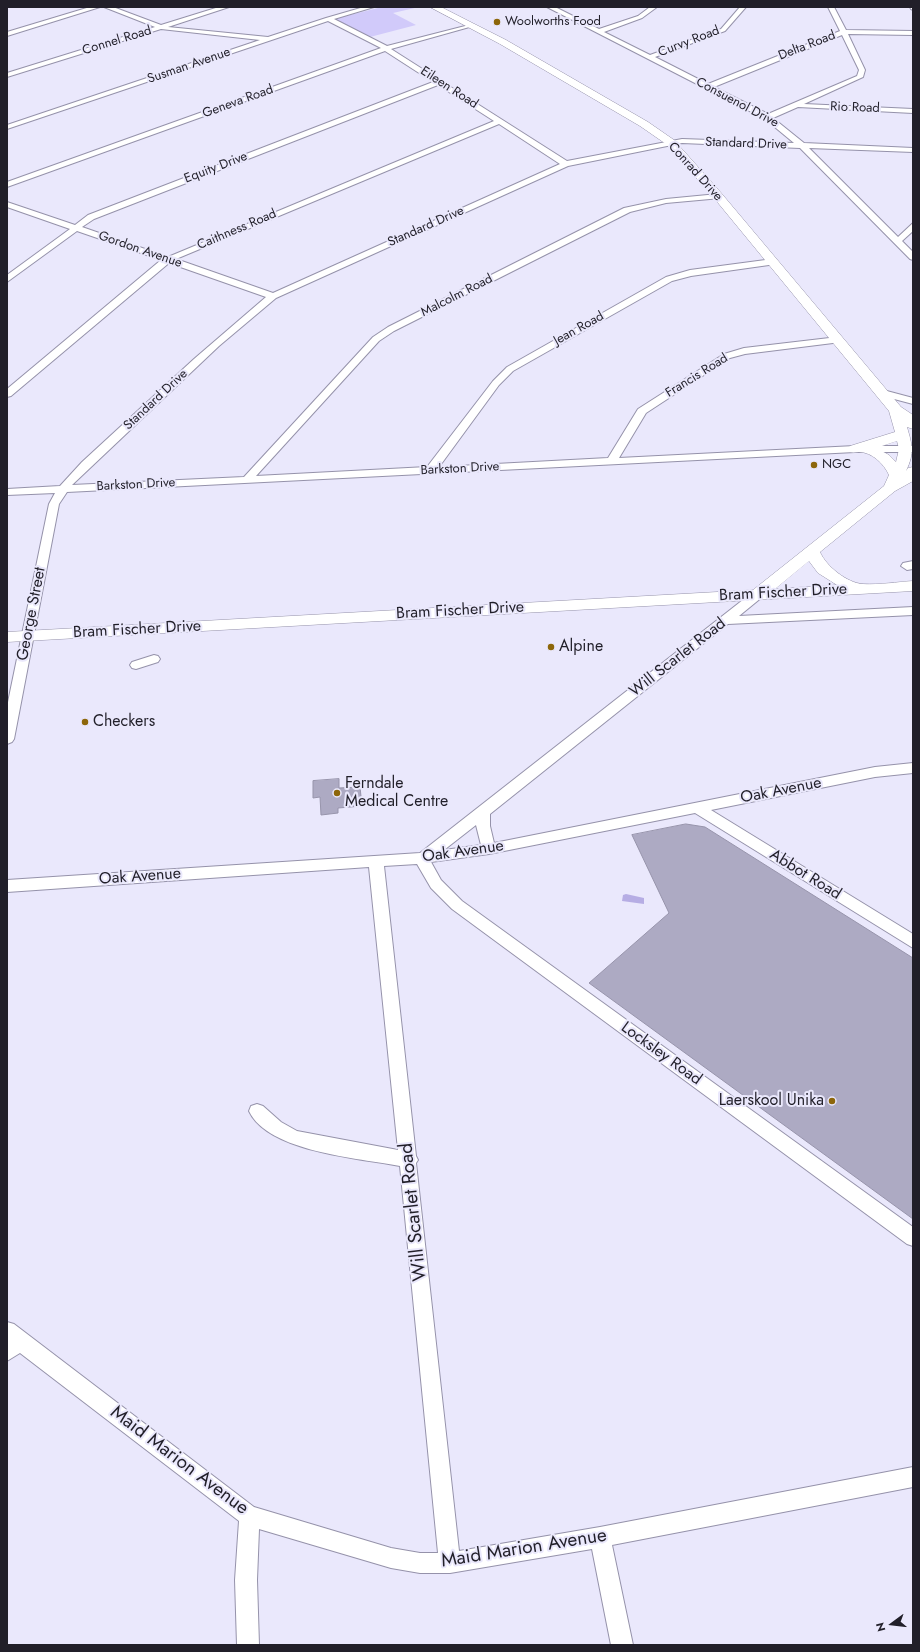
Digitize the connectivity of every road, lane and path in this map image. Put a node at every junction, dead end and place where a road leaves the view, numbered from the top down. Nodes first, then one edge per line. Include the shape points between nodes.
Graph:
1 (97, 7) edge
2 (107, 7) edge
3 (226, 7) edge
4 (371, 7) edge
5 (434, 7) edge
6 (550, 7) edge
7 (654, 7) edge
8 (744, 7) edge
9 (831, 7) edge
10 (328, 19) junction
11 (471, 26) junction
12 (160, 27) junction
13 (599, 31) junction
14 (845, 32) junction
15 (913, 33) edge
16 (7, 34) edge
17 (272, 38) junction
18 (386, 48) junction
19 (650, 57) junction
20 (7, 75) edge
21 (439, 82) junction
22 (707, 87) junction
23 (797, 106) junction
24 (913, 111) edge
25 (768, 117) junction
26 (500, 121) junction
27 (7, 127) edge
28 (670, 142) junction
29 (802, 146) junction
30 (913, 150) edge
31 (566, 164) junction
32 (7, 185) edge
33 (718, 196) junction
34 (7, 204) edge
35 (913, 226) edge
36 (76, 228) junction
37 (898, 241) junction
38 (913, 257) edge
39 (167, 260) junction
40 (773, 262) junction
41 (7, 279) edge
42 (273, 296) junction
43 (838, 340) junction
44 (883, 393) junction
45 (7, 394) edge
46 (913, 401) edge
47 (910, 425) edge
48 (860, 449) junction
49 (910, 449) edge
50 (610, 462) junction
51 (431, 470) junction
52 (913, 471) edge
53 (247, 480) junction
54 (893, 481) junction
55 (63, 489) junction
56 (7, 492) edge
57 (48, 536) joint
58 (812, 552) junction
59 (913, 586) edge
60 (860, 589) junction
61 (757, 595) junction
62 (913, 611) edge
63 (727, 620) junction
64 (28, 635) junction
65 (7, 637) edge
66 (154, 660) dead end
67 (136, 665) dead end
68 (7, 739) edge
69 (913, 768) edge
70 (697, 808) junction
71 (483, 812) junction
72 (489, 849) junction
73 (422, 858) junction
74 (376, 861) junction
75 (7, 886) edge
76 (913, 942) edge
77 (257, 1111) dead end
78 (409, 1160) junction
79 (913, 1238) edge
80 (11, 1342) edge
81 (913, 1477) edge
82 (249, 1516) junction
83 (600, 1537) junction
84 (450, 1563) junction
85 (248, 1645) edge
86 (622, 1645) edge

1 - 16 street
2 - 12 street
3 - 12 street, Connel Road
4 - 10 street, Susman Avenue
5 - 11 street, Conrad Drive
6 - 13 street, Consuenol Drive
7 - 13 street via 640,17
8 - 19 street, Curvy Road via 723,30
9 - 14 street
10 - 17 street, Susman Avenue
10 - 18 street, Eileen Road
11 - 18 street, Geneva Road
11 - 28 street, Conrad Drive via 644,124
12 - 17 street
12 - 20 street, Connel Road
13 - 19 street, Consuenol Drive
14 - 15 street, Delta Road
14 - 22 street, Delta Road
14 - 23 street via 862,70 860,77
17 - 27 street, Susman Avenue
18 - 21 street, Eileen Road
18 - 32 street, Geneva Road
19 - 22 street, Consuenol Drive
21 - 26 street, Eileen Road
21 - 36 street, Equity Drive via 91,217
22 - 25 street, Consuenol Drive
23 - 24 street, Rio Road
23 - 25 street
25 - 29 street, Consuenol Drive
26 - 31 street, Eileen Road
26 - 39 street, Caithness Road
28 - 29 street, Standard Drive
28 - 31 street, Standard Drive
28 - 33 street, Conrad Drive
29 - 30 street, Standard Drive
29 - 37 street, Consuenol Drive
31 - 42 street, Standard Drive
33 - 40 street, Conrad Drive
33 - 53 street, Malcolm Road via 666,201 627,210 391,329 376,339
34 - 36 street, Gordon Avenue
35 - 37 street
36 - 39 street, Gordon Avenue
36 - 41 street, Equity Drive
37 - 38 street, Consuenol Drive
39 - 42 street, Gordon Avenue
39 - 45 street, Caithness Road
40 - 43 street, Conrad Drive
40 - 51 street, Jean Road via 690,273 668,279 519,363 504,373
42 - 55 street, Standard Drive via 210,350
43 - 44 street, Conrad Drive
43 - 50 street, Francis Road via 727,356 642,411
44 - 46 street
44 - 47 street, Conrad Drive
47 - 48 street via 878,444
47 - 49 street, Conrad Drive
48 - 49 street, Barkston Drive
48 - 50 street, Barkston Drive
48 - 54 street via 884,457 892,465
49 - 54 street, Will Scarlet Road
50 - 51 street, Barkston Drive
51 - 53 street, Barkston Drive
52 - 54 street, Will Scarlet Road via 906,480
53 - 55 street, Barkston Drive
54 - 58 street, Will Scarlet Road
55 - 56 street, Barkston Drive
55 - 57 street, Standard Drive via 54,504
57 - 64 street, George Street
58 - 60 street via 824,571
58 - 61 street, Will Scarlet Road
59 - 60 street, Bram Fischer Drive
60 - 61 street, Bram Fischer Drive
61 - 63 street, Will Scarlet Road
61 - 64 street, Bram Fischer Drive
62 - 63 street, Bram Fischer Drive
63 - 71 street, Will Scarlet Road
64 - 65 street, Bram Fischer Drive
64 - 68 street, George Street
66 - 67 street
69 - 70 street, Oak Avenue via 875,772
70 - 72 street, Oak Avenue
70 - 76 street, Abbot Road
71 - 72 street via 483,826
71 - 73 street, Will Scarlet Road
72 - 73 street, Oak Avenue
73 - 74 street, Oak Avenue
73 - 79 street, Locksley Road via 429,875 440,890 457,905
74 - 75 street, Oak Avenue
74 - 78 street, Will Scarlet Road
77 - 78 street via 270,1125 297,1139
78 - 84 street, Will Scarlet Road
80 - 82 street, Maid Marion Avenue
81 - 83 street, Maid Marion Avenue
82 - 84 street, Maid Marion Avenue via 391,1558 420,1563
82 - 85 street via 246,1580
83 - 84 street, Maid Marion Avenue
83 - 86 street

